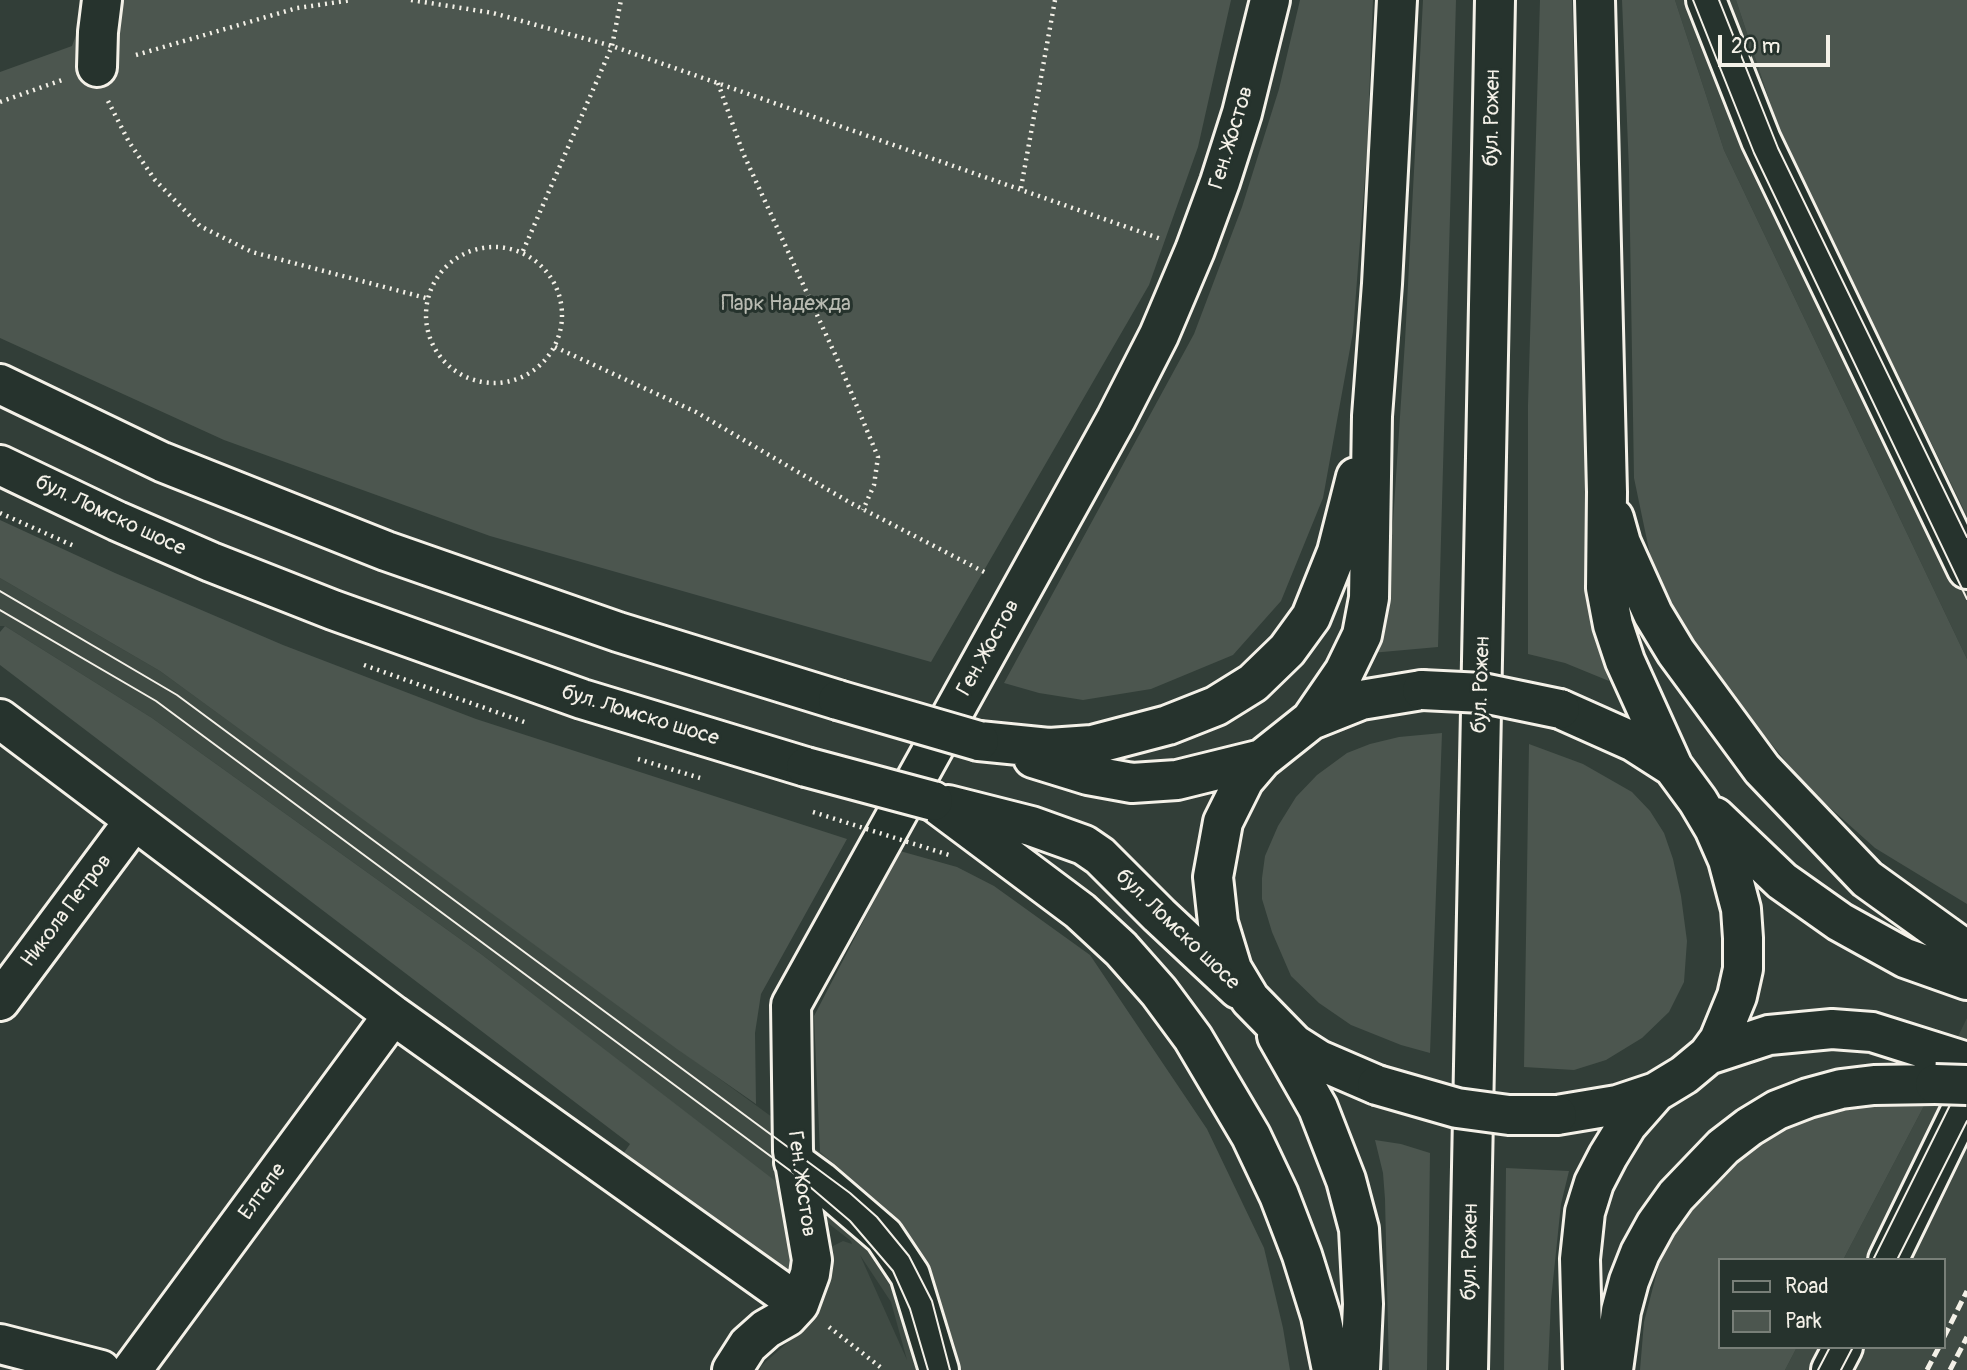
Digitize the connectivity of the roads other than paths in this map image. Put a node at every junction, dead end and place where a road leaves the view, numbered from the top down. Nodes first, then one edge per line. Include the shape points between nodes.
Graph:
1 (102, 0) edge
2 (1270, 0) edge
3 (1397, 0) edge
4 (1495, 0) edge
5 (1595, 0) edge
6 (1706, 0) edge
7 (97, 67) road end
8 (0, 384) edge
9 (1372, 416) junction
10 (0, 465) edge
11 (1607, 492) junction
12 (1967, 569) edge
13 (0, 719) edge
14 (1311, 720) junction
15 (979, 741) junction
16 (1262, 759) junction
17 (1673, 767) junction
18 (933, 801) junction
19 (1698, 801) junction
20 (134, 821) junction
21 (1967, 951) edge
22 (1967, 979) edge
23 (0, 1001) edge
24 (1259, 1009) junction
25 (393, 1015) junction
26 (1708, 1055) junction
27 (1956, 1078) edge
28 (1656, 1092) junction
29 (794, 1162) junction
30 (1889, 1258) edge
31 (799, 1304) junction
32 (0, 1344) edge
33 (1842, 1349) edge
34 (101, 1370) edge
35 (132, 1370) edge
36 (732, 1370) edge
37 (939, 1370) edge
38 (1332, 1370) edge
39 (1360, 1370) edge
40 (1468, 1370) edge
41 (1583, 1370) edge
42 (1613, 1370) edge
43 (1831, 1370) edge

1 - 7 main road
2 - 29 main road, Ген. Жостов via 1241,113 1195,250 1158,335 1116,419 791,1004
3 - 9 main road
4 - 40 main road, бул. Рожен
5 - 11 main road
6 - 12 main road via 1761,140
8 - 15 main road, bridge via 162,462 386,551 618,632
9 - 14 main road via 1369,598 1362,635 1344,672
9 - 15 main road via 1337,552 1311,617 1287,650 1253,683 1216,706 1168,725 1092,746 1049,748
10 - 18 main road, бул. Ломско шосе, bridge via 211,562 333,610 582,699
11 - 17 main road via 1605,587 1613,625 1638,695
11 - 21 main road via 1621,543 1653,614 1762,769 1867,879
13 - 20 main road
14 - 16 main road
14 - 17 main road, bridge via 1361,700 1422,690 1483,692 1560,709 1634,742
15 - 16 main road via 1088,775 1132,783 1177,780
16 - 24 main road via 1244,780 1223,822 1213,877 1218,923 1232,969
17 - 19 main road
18 - 24 main road, бул. Ломско шосе via 1031,825 1084,845
18 - 38 main road via 1080,911 1159,992 1193,1038 1251,1136 1279,1195 1321,1316
19 - 22 main road via 1782,881 1840,922 1905,958
19 - 26 main road via 1728,860 1741,909 1743,938 1737,996
20 - 23 main road, Никола Петров
20 - 25 main road
24 - 28 main road, bridge via 1294,1044 1319,1060 1377,1085 1457,1108 1558,1115 1616,1105
24 - 39 main road via 1318,1108 1346,1180 1359,1229
25 - 31 main road
25 - 35 main road, Елтепе
26 - 27 main road via 1769,1035 1832,1029 1871,1032
26 - 28 main road
27 - 30 main road
27 - 42 main road via 1841,1089 1808,1098 1777,1110 1723,1147 1676,1196 1640,1253 1621,1311
28 - 41 main road via 1608,1156 1585,1212 1580,1259
29 - 31 main road, Ген. Жостов via 812,1260
29 - 37 main road via 884,1236 910,1275
31 - 36 main road via 748,1345
32 - 34 main road
33 - 43 main road

